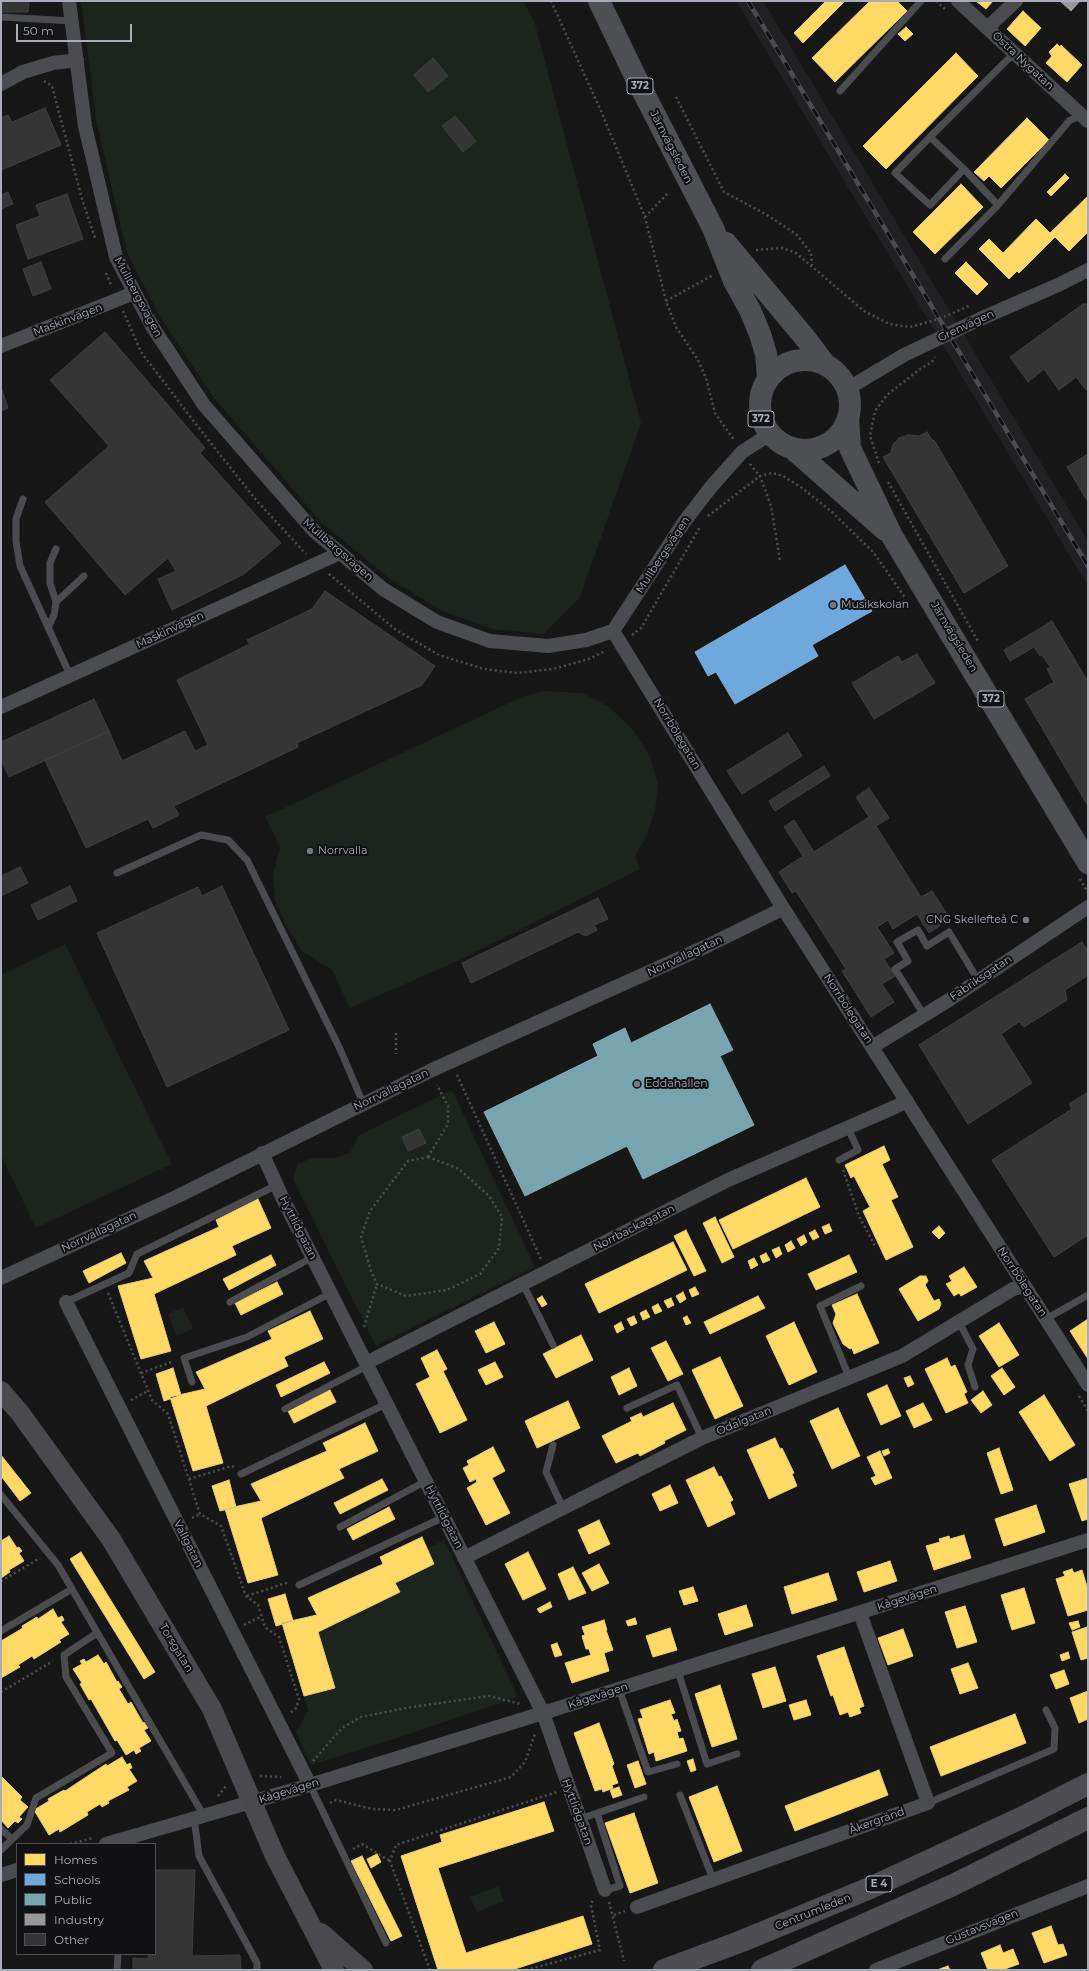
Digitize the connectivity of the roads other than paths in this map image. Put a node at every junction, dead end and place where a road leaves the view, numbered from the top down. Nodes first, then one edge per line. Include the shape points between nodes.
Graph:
1 (69, 1) edge
2 (599, 1) edge
3 (922, 1) edge
4 (958, 1) edge
5 (1016, 1) edge
6 (1, 17) edge
7 (72, 21) junction
8 (987, 28) junction
9 (1015, 53) junction
10 (77, 60) junction
11 (1, 84) edge
12 (840, 91) dead end
13 (1086, 118) edge
14 (930, 137) junction
15 (964, 169) junction
16 (998, 205) junction
17 (713, 228) junction
18 (945, 259) dead end
19 (1088, 270) edge
20 (134, 293) junction
21 (1, 346) edge
22 (824, 363) junction
23 (768, 377) junction
24 (847, 389) junction
25 (848, 416) junction
26 (770, 434) junction
27 (793, 449) junction
28 (23, 499) dead end
29 (892, 536) junction
30 (56, 549) dead end
31 (340, 553) junction
32 (84, 576) dead end
33 (56, 602) junction
34 (48, 628) junction
35 (617, 637) junction
36 (70, 676) junction
37 (1, 707) edge
38 (1088, 863) edge
39 (117, 873) dead end
40 (1088, 907) edge
41 (782, 908) junction
42 (978, 980) junction
43 (924, 1015) junction
44 (872, 1046) junction
45 (907, 1100) junction
46 (363, 1103) junction
47 (848, 1128) junction
48 (262, 1153) junction
49 (839, 1160) road end
50 (277, 1185) junction
51 (313, 1257) junction
52 (1, 1278) edge
53 (523, 1284) junction
54 (861, 1286) dead end
55 (1024, 1286) junction
56 (331, 1293) junction
57 (1088, 1295) edge
58 (66, 1302) joint
59 (230, 1302) dead end
60 (1046, 1319) junction
61 (959, 1322) junction
62 (553, 1345) dead end
63 (366, 1365) junction
64 (849, 1377) junction
65 (192, 1382) dead end
66 (1088, 1384) edge
67 (975, 1387) dead end
68 (1, 1391) edge
69 (386, 1404) junction
70 (627, 1408) dead end
71 (285, 1409) dead end
72 (702, 1438) junction
73 (553, 1446) dead end
74 (241, 1474) road end
75 (426, 1482) junction
76 (1, 1495) edge
77 (564, 1508) junction
78 (444, 1517) junction
79 (340, 1527) dead end
80 (1088, 1540) edge
81 (464, 1558) junction
82 (299, 1585) road end
83 (72, 1589) junction
84 (860, 1612) junction
85 (1, 1631) edge
86 (97, 1633) junction
87 (678, 1670) junction
88 (619, 1689) junction
89 (1046, 1710) dead end
90 (543, 1713) junction
91 (737, 1754) dead end
92 (677, 1764) dead end
93 (307, 1779) junction
94 (1088, 1784) edge
95 (680, 1795) dead end
96 (644, 1797) dead end
97 (252, 1802) junction
98 (928, 1803) junction
99 (597, 1813) junction
100 (199, 1817) junction
101 (1088, 1818) edge
102 (580, 1819) junction
103 (1, 1829) edge
104 (127, 1837) edge
105 (12, 1839) junction
106 (109, 1843) edge
107 (1, 1850) edge
108 (16, 1870) edge
109 (1, 1874) edge
110 (713, 1879) junction
111 (1088, 1886) edge
112 (604, 1887) joint
113 (637, 1907) dead end
114 (313, 1927) junction
115 (386, 1943) dead end
116 (118, 1955) edge
117 (117, 1970) edge
118 (257, 1970) edge
119 (334, 1970) edge
120 (363, 1970) edge
121 (664, 1970) edge
122 (762, 1970) edge
123 (876, 1970) edge

1 - 7 street, Mullbergsvägen
2 - 17 main road, Järnvägsleden / 372
3 - 12 lane
4 - 8 street, Östra Nygatan
5 - 8 street
6 - 7 lane
7 - 10 street, Mullbergsvägen
8 - 9 street, Östra Nygatan
9 - 13 street, Östra Nygatan
9 - 14 lane
10 - 11 street via 53,63 23,72
10 - 20 street, Mullbergsvägen via 85,126 116,257
13 - 16 lane via 1070,120
14 - 15 lane
14 - 15 lane via 895,173 930,205
15 - 16 lane
16 - 18 lane
17 - 22 main road, Järnvägsleden / 372
17 - 23 main road, Järnvägsleden / 372 via 734,281 760,334 766,354
19 - 24 street, Grenvägen via 898,359
20 - 21 street, Maskinvägen
20 - 31 street, Mullbergsvägen via 152,326 204,405 314,531
22 - 23 main road, 372 via 798,359 782,365
22 - 24 main road, 372 via 840,376
23 - 26 main road, 372 via 759,401 761,419
24 - 25 main road, 372 via 850,398
25 - 27 main road, 372 via 842,431 831,442 809,450
25 - 29 main road, Järnvägsleden / 372 via 850,448
26 - 27 main road, 372 via 784,446
26 - 35 street, Mullbergsvägen via 742,452 684,522
27 - 29 main road, Järnvägsleden / 372
28 - 34 lane via 16,519 20,566
29 - 38 main road, Järnvägsleden / 372
30 - 33 lane via 50,562 50,583
31 - 35 street, Mullbergsvägen via 383,589 437,622 490,641 548,646
31 - 36 street, Maskinvägen
32 - 33 lane
33 - 34 lane
34 - 36 lane
35 - 41 street, Norrbölegatan
36 - 37 street, Maskinvägen
39 - 46 lane via 201,835 228,840 247,860 340,1049
40 - 42 street, Fabriksgatan
41 - 44 street, Norrbölegatan
41 - 46 street, Norrvallagatan via 707,946
42 - 43 street, Fabriksgatan
42 - 43 lane via 949,932 927,946 918,930 897,942 908,961 895,969
43 - 44 street, Fabriksgatan
44 - 45 street, Norrbölegatan
45 - 47 street, Norrbackagatan
45 - 55 street, Norrbölegatan
46 - 48 street, Norrvallagatan
47 - 49 lane via 858,1150
47 - 53 street, Norrbackagatan via 728,1180
48 - 50 street, Hyttlidgatan
48 - 52 street, Norrvallagatan via 176,1197
50 - 51 street, Hyttlidgatan
50 - 58 lane via 137,1254 129,1273
51 - 56 street, Hyttlidgatan
51 - 59 lane
53 - 62 lane
53 - 63 street, Norrbackagatan
54 - 64 lane via 820,1306
55 - 60 street, Norrbölegatan
55 - 61 street, Odalgatan via 1013,1289
56 - 63 street, Hyttlidgatan
56 - 65 lane via 247,1337 184,1358
57 - 60 lane
58 - 93 street, Vallgatan
60 - 66 street, Norrbölegatan
61 - 64 street, Odalgatan via 902,1356
61 - 67 lane via 973,1349 968,1365
63 - 69 street, Hyttlidgatan
63 - 71 lane
64 - 72 street, Odalgatan
68 - 97 main road, Torsgatan via 20,1413 111,1539 212,1709
69 - 74 lane
69 - 75 street, Hyttlidgatan
70 - 72 lane via 677,1385
72 - 77 street, Odalgatan
73 - 77 lane via 546,1472
75 - 78 street, Hyttlidgatan
75 - 79 lane
76 - 83 lane via 49,1553
77 - 81 street, Odalgatan
78 - 81 street, Hyttlidgatan
78 - 82 lane
80 - 84 street, Kågevägen
81 - 90 street, Hyttlidgatan
83 - 85 lane
83 - 86 lane
84 - 87 street, Kågevägen
84 - 98 street
86 - 100 lane
86 - 105 lane via 64,1654 66,1677 112,1752 36,1798 27,1825
87 - 88 street, Kågevägen
87 - 91 lane via 707,1764
88 - 90 street, Kågevägen
88 - 92 lane via 648,1772
89 - 98 lane via 1055,1728 1054,1750
90 - 93 street, Kågevägen
90 - 102 street, Hyttlidgatan
93 - 97 street, Kågevägen
93 - 115 lane
94 - 121 highway, Centrumleden / E 4 via 870,1888
95 - 110 lane
96 - 99 lane
97 - 100 street, Kågevägen
97 - 114 main road, Torsgatan via 275,1856
98 - 110 street, Åkergränd
99 - 102 lane
99 - 112 lane via 620,1886
100 - 104 street, Kågevägen
100 - 118 lane via 199,1856 258,1963
101 - 122 highway via 953,1885
102 - 112 street, Hyttlidgatan
103 - 105 lane
104 - 106 street, Kågevägen
105 - 107 lane
108 - 109 street
110 - 113 street, Åkergränd
111 - 123 street, Gustavsvägen
114 - 119 main road, Torsgatan
114 - 120 main road, Torsgatan
116 - 117 lane

